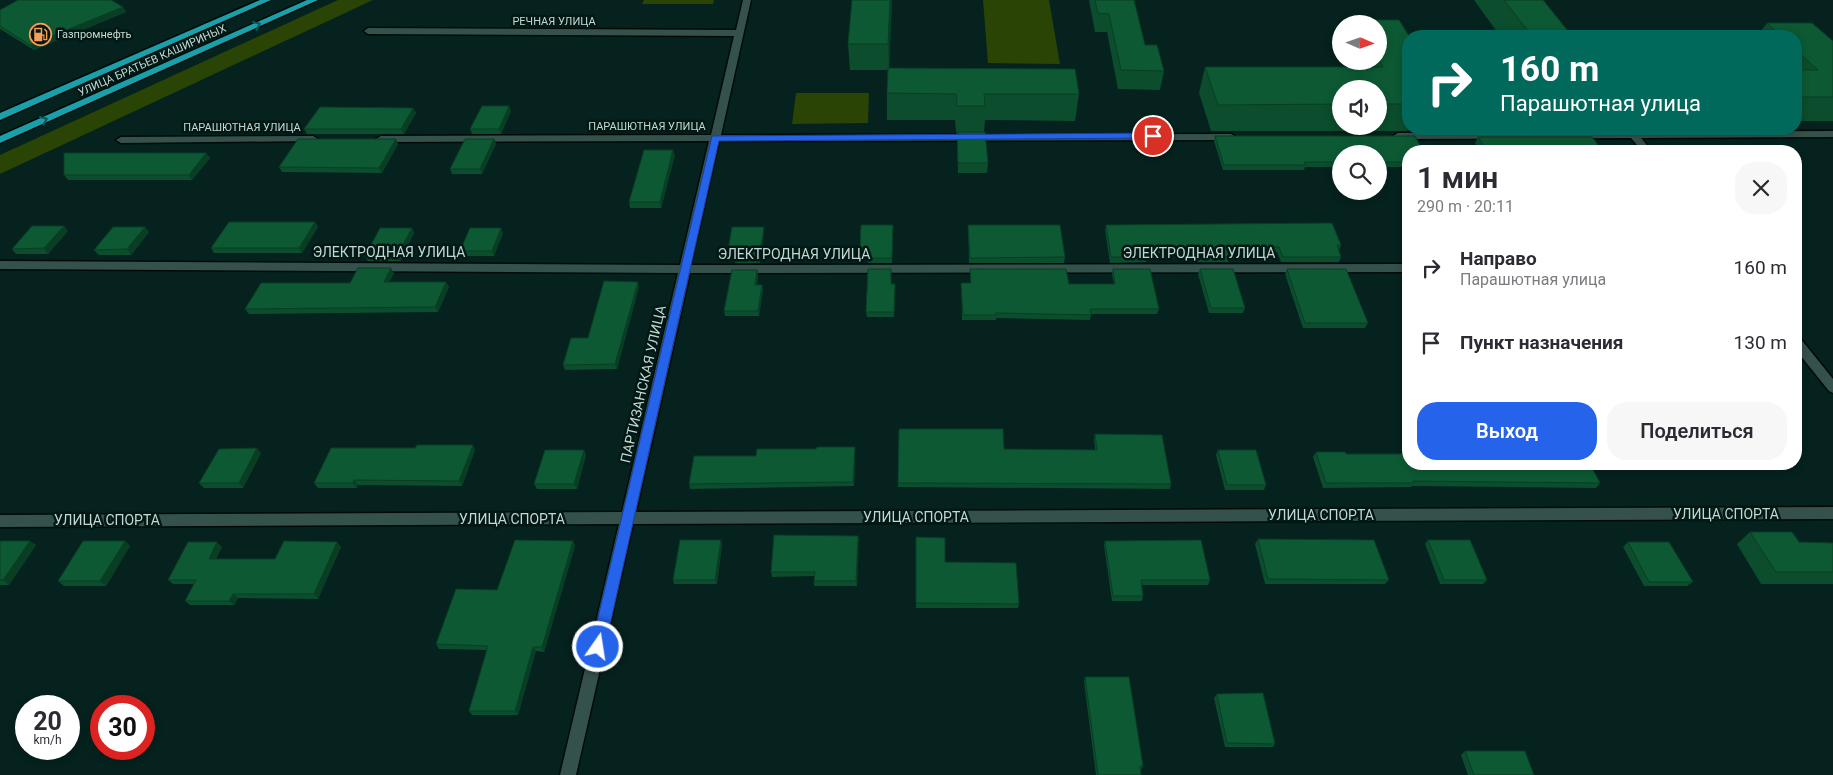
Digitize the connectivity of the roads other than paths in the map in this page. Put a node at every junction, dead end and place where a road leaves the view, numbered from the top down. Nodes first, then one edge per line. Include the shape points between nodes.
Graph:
1 (268, 0) edge
2 (314, 0) edge
3 (747, 0) edge
4 (368, 31) dead end
5 (739, 33) junction
6 (0, 117) edge
7 (1802, 134) edge
8 (1833, 134) edge
9 (1634, 135) joint
10 (1244, 136) edge
11 (1383, 136) edge
12 (715, 138) junction
13 (319, 139) edge
14 (368, 139) edge
15 (0, 140) edge
16 (121, 140) dead end
17 (1642, 145) edge
18 (0, 265) edge
19 (1402, 268) edge
20 (685, 269) junction
21 (1802, 349) edge
22 (1833, 388) edge
23 (1833, 513) edge
24 (628, 518) junction
25 (0, 521) edge
26 (568, 775) edge

1 - 6 main road, УЛИЦА БРАТЬЕВ КАШИРИНЫХ
15 -> 2 main road, УЛИЦА БРАТЬЕВ КАШИРИНЫХ
3 - 5 street, ПАРТИЗАНСКАЯ УЛИЦА
4 - 5 street, РЕЧНАЯ УЛИЦА
5 - 12 street, ПАРТИЗАНСКАЯ УЛИЦА
7 - 8 street
9 - 11 street
9 - 17 street
10 - 12 street, ПАРАШЮТНАЯ УЛИЦА
12 - 14 street, ПАРАШЮТНАЯ УЛИЦА
12 - 20 street, ПАРТИЗАНСКАЯ УЛИЦА
13 - 16 street, ПАРАШЮТНАЯ УЛИЦА
18 - 20 street, ЭЛЕКТРОДНАЯ УЛИЦА
19 - 20 street, ЭЛЕКТРОДНАЯ УЛИЦА
20 - 24 street, ПАРТИЗАНСКАЯ УЛИЦА
21 - 22 street
23 - 24 street, УЛИЦА СПОРТА
24 - 25 street, УЛИЦА СПОРТА
24 - 26 street, ПАРТИЗАНСКАЯ УЛИЦА

